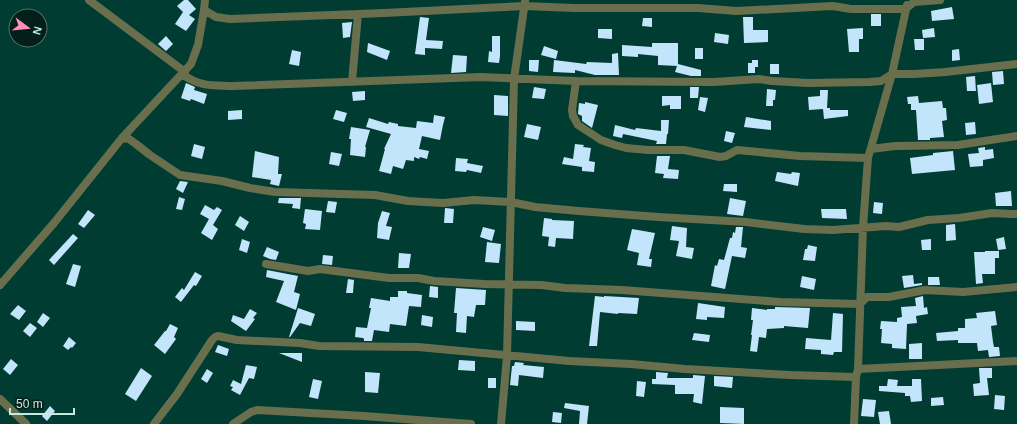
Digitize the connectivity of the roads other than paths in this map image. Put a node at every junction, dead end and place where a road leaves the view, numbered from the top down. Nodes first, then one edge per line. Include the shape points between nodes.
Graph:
1 (88, 0) edge
2 (204, 0) edge
3 (909, 0) edge
4 (940, 0) edge
5 (525, 3) edge
6 (905, 9) junction
7 (204, 10) junction
8 (358, 14) junction
9 (1017, 64) edge
10 (183, 73) junction
11 (892, 74) junction
12 (514, 79) junction
13 (576, 81) junction
14 (352, 82) junction
15 (1017, 136) edge
16 (122, 138) junction
17 (871, 149) junction
18 (868, 158) junction
19 (511, 202) junction
20 (1017, 214) edge
21 (863, 228) junction
22 (266, 264) dead end
23 (509, 284) junction
24 (0, 285) edge
25 (1017, 287) edge
26 (860, 304) junction
27 (507, 356) junction
28 (1017, 361) edge
29 (857, 373) junction
30 (0, 399) edge
31 (26, 424) edge
32 (154, 424) edge
33 (233, 424) edge
34 (471, 424) edge
35 (501, 424) edge
36 (854, 424) edge

1 - 10 street
2 - 7 street
3 - 6 street
4 - 6 street via 914,2
5 - 6 street via 574,8 698,8 736,11 833,6
5 - 8 street
5 - 12 street
6 - 11 street
7 - 8 street via 216,17 230,19
7 - 10 street via 198,45 191,64
8 - 14 street
9 - 11 street via 945,72
10 - 14 street via 200,84 233,86
10 - 16 street
11 - 13 street via 881,81 832,83 759,79 714,82
11 - 17 street
12 - 13 street
12 - 14 street via 481,77
12 - 19 street
13 - 18 street via 572,110 575,121 601,140 614,145 648,150 684,150 720,157 737,150 800,156
15 - 17 street via 958,145
16 - 19 street via 129,139 180,175 250,188 275,192 374,195 408,201 443,203 474,200
16 - 24 street
17 - 18 street
18 - 21 street
19 - 21 street via 535,207 773,224 804,229
19 - 23 street
20 - 21 street via 992,213 928,220 899,227
21 - 26 street
22 - 23 street via 308,271 320,269 389,278
23 - 26 street via 780,302
23 - 27 street
25 - 26 street via 963,292 925,290 889,297 867,297
26 - 29 street
27 - 29 street via 790,375
27 - 32 street via 418,347 319,346 215,337
27 - 35 street
28 - 29 street
29 - 36 street
30 - 31 street
33 - 34 street via 257,410

